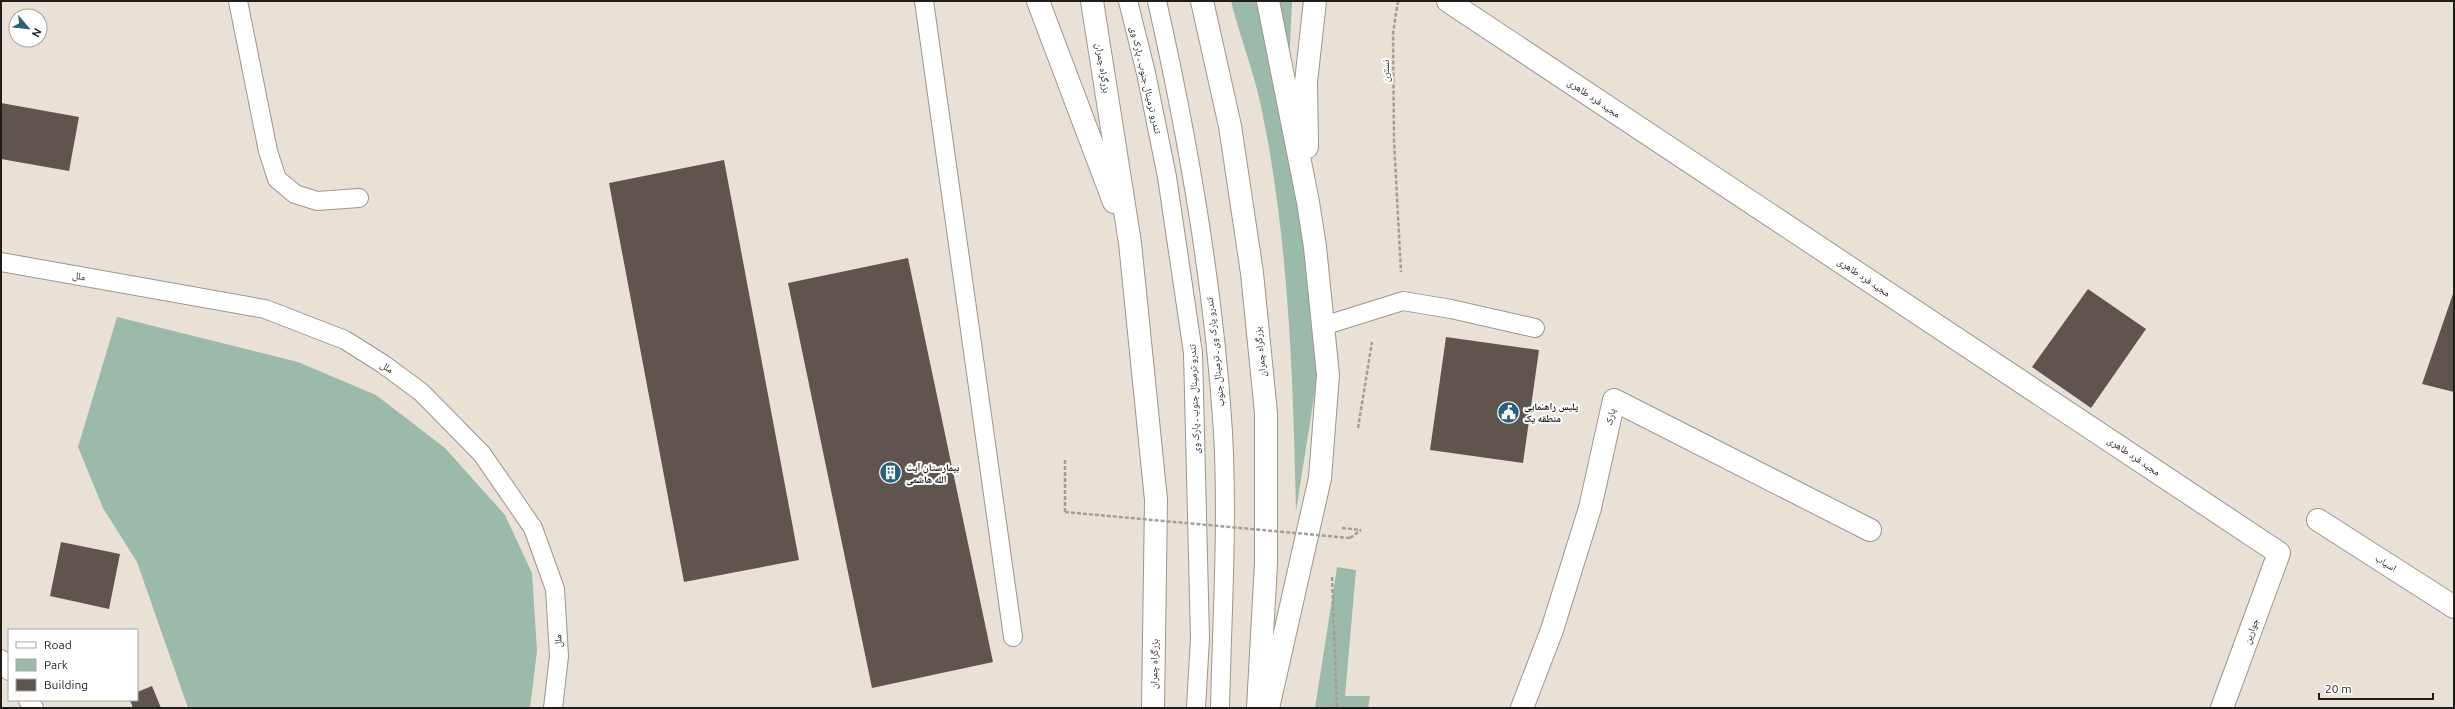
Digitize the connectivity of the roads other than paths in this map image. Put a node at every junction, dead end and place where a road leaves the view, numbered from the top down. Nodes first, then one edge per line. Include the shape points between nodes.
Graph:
1 (238, 1) edge
2 (924, 1) edge
3 (1038, 1) edge
4 (1092, 1) edge
5 (1128, 1) edge
6 (1157, 1) edge
7 (1202, 1) edge
8 (1268, 1) edge
9 (1315, 1) edge
10 (1448, 1) edge
11 (359, 198) dead end
12 (1308, 202) junction
13 (1130, 243) junction
14 (1, 262) edge
15 (1323, 326) junction
16 (1535, 328) dead end
17 (2318, 520) dead end
18 (1870, 530) dead end
19 (2280, 553) joint
20 (2454, 607) edge
21 (1013, 637) dead end
22 (1, 659) edge
23 (8, 670) edge
24 (553, 708) edge
25 (1153, 708) edge
26 (1196, 708) edge
27 (1220, 708) edge
28 (1258, 708) edge
29 (1268, 708) edge
30 (1522, 708) edge
31 (2222, 708) edge

1 - 11 lane via 268,151 277,179 295,194 317,201
2 - 21 lane
3 - 13 main road
4 - 13 main road, بزرگراه چمران
5 - 26 lane, تندرو ترمینال جنوب ـ پارک وی via 1167,177 1193,353 1200,638
6 - 27 lane, تندرو پارک وی ـ ترمینال جنوب via 1187,144 1216,344 1223,434 1224,504
7 - 28 main road, بزرگراه چمران via 1230,126 1252,273 1266,413 1266,563
8 - 12 main road
9 - 12 main road via 1306,82
10 - 19 main road, مجید فرد طاهری
12 - 15 main road
13 - 25 main road, بزرگراه چمران via 1156,500
14 - 24 lane, ملل via 265,309 345,340 421,392 482,454 533,528 555,589 559,656
15 - 16 lane via 1403,301
15 - 29 main road via 1328,376 1320,478
17 - 20 main road, اسیاب
18 - 30 main road, پارک via 1614,400 1590,508 1552,630
19 - 31 main road, جوارین
22 - 23 lane

